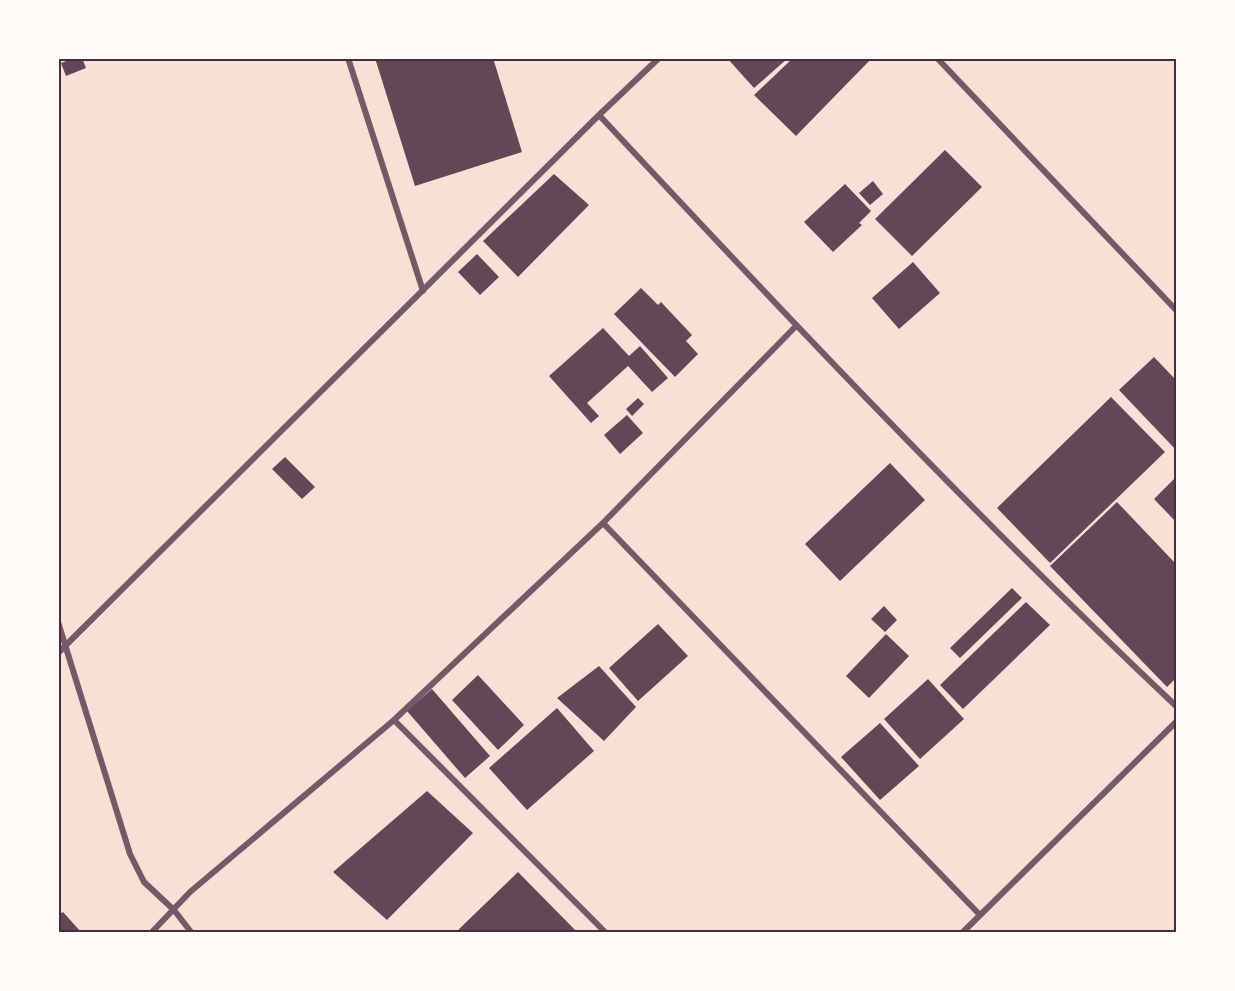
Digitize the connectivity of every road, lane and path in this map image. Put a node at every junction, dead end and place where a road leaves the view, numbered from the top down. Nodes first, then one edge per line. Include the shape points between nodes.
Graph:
1 (348, 58) edge
2 (659, 58) edge
3 (937, 58) edge
4 (599, 115) junction
5 (423, 291) junction
6 (1176, 310) edge
7 (796, 326) junction
8 (603, 523) junction
9 (58, 622) edge
10 (66, 645) junction
11 (58, 653) edge
12 (1176, 706) edge
13 (394, 720) junction
14 (1176, 722) edge
15 (174, 910) junction
16 (979, 914) junction
17 (152, 933) edge
18 (191, 933) edge
19 (605, 933) edge
20 (963, 933) edge

1 - 5 street
2 - 4 street
3 - 6 street
4 - 5 street
4 - 7 street
5 - 10 street
7 - 8 street
7 - 12 street
8 - 13 street
8 - 16 street
9 - 10 street
10 - 11 street
10 - 15 street via 130,854 144,882
13 - 15 street via 190,892
13 - 19 street
14 - 16 street
15 - 17 street
15 - 18 street
16 - 20 street

